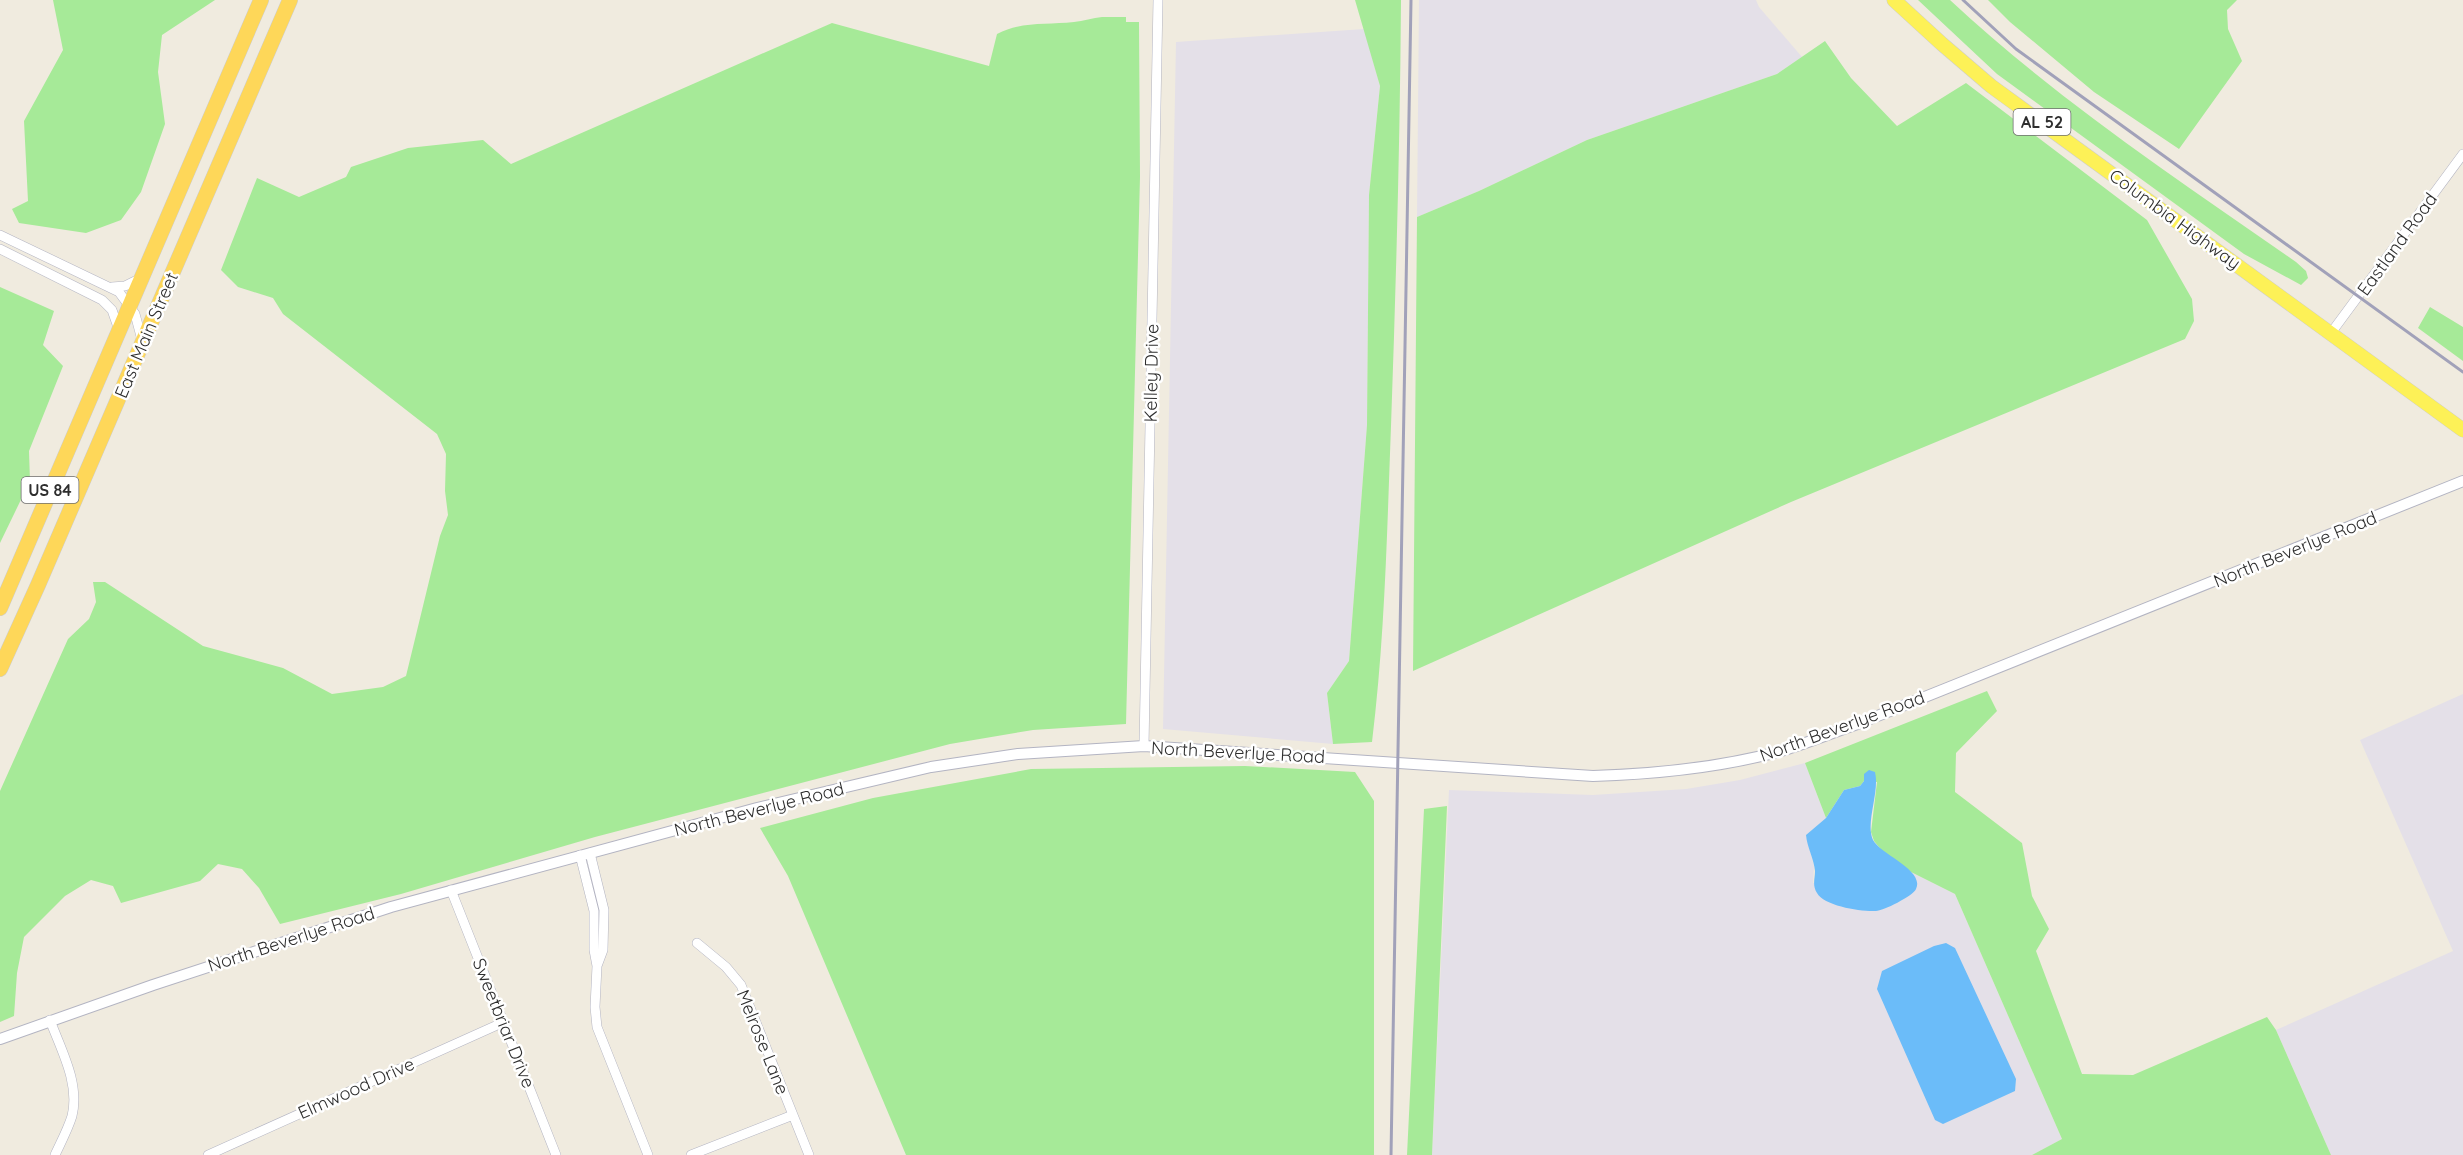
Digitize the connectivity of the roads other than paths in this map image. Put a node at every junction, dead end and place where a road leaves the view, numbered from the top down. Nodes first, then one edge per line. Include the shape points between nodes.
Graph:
1 (261, 0) edge
2 (290, 0) edge
3 (1158, 0) edge
4 (1894, 0) edge
5 (2463, 154) edge
6 (0, 235) edge
7 (0, 249) edge
8 (141, 278) junction
9 (112, 287) junction
10 (130, 304) junction
11 (119, 330) junction
12 (2331, 333) junction
13 (143, 343) junction
14 (2463, 430) edge
15 (2463, 481) edge
16 (0, 608) edge
17 (0, 669) edge
18 (1144, 747) junction
19 (585, 854) junction
20 (451, 890) junction
21 (697, 943) dead end
22 (50, 1020) junction
23 (504, 1022) junction
24 (0, 1039) edge
25 (793, 1115) junction
26 (55, 1155) edge
27 (208, 1155) edge
28 (556, 1155) edge
29 (648, 1155) edge
30 (692, 1155) edge
31 (809, 1155) edge

1 - 8 highway, East Main Street / US 84
2 - 13 highway, East Main Street / US 84
3 - 18 street, Kelley Drive
4 - 12 main road, Columbia Highway / AL 52 via 1991,86
5 - 12 street, Eastland Road
6 - 9 street
7 - 11 street via 102,300 112,309
8 - 9 street
8 - 10 highway, East Main Street / US 84
9 - 10 street
10 - 11 highway, East Main Street / US 84
10 - 13 street
11 - 16 highway, East Main Street / US 84
12 - 14 main road, Columbia Highway / AL 52
13 - 17 highway, East Main Street / US 84
15 - 18 street, North Beverlye Road via 1860,723 1783,750 1721,765 1655,773 1554,775
18 - 19 street, North Beverlye Road via 1018,754 931,767
19 - 20 street, North Beverlye Road
19 - 29 street via 594,911 597,1027
20 - 22 street, North Beverlye Road via 335,924
20 - 23 street, Sweetbriar Drive
21 - 25 street, Melrose Lane via 741,985
22 - 24 street, North Beverlye Road
22 - 26 street via 74,1090 72,1118
23 - 27 street, Elmwood Drive
23 - 28 street, Sweetbriar Drive
25 - 30 street
25 - 31 street, Melrose Lane

